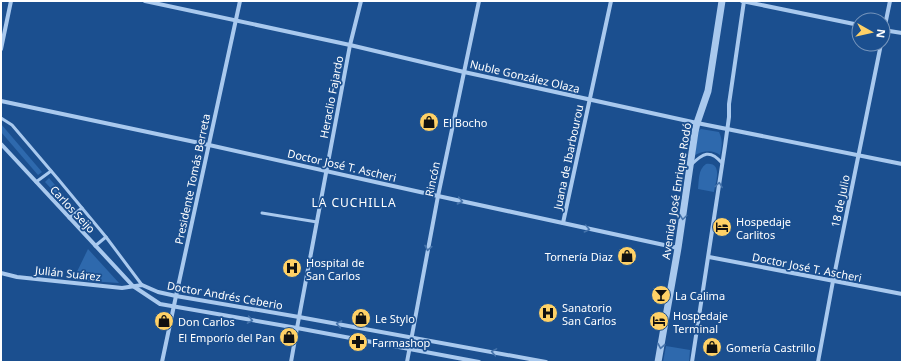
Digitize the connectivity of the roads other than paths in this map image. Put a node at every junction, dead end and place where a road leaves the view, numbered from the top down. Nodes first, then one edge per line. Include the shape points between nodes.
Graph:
1 (11, 1) edge
2 (145, 1) edge
3 (240, 1) edge
4 (361, 1) edge
5 (479, 1) edge
6 (611, 1) edge
7 (722, 1) edge
8 (743, 1) edge
9 (890, 1) edge
10 (888, 12) edge
11 (236, 21) junction
12 (851, 23) edge
13 (891, 31) edge
14 (902, 33) edge
15 (350, 45) junction
16 (1, 49) edge
17 (879, 52) edge
18 (464, 72) junction
19 (590, 100) junction
20 (1, 101) edge
21 (1, 118) edge
22 (697, 123) junction
23 (728, 129) junction
24 (1, 144) edge
25 (209, 145) junction
26 (859, 156) junction
27 (722, 163) junction
28 (902, 164) edge
29 (690, 165) junction
30 (327, 170) junction
31 (51, 171) junction
32 (36, 182) junction
33 (438, 196) junction
34 (82, 208) junction
35 (262, 213) dead end
36 (69, 218) junction
37 (317, 222) junction
38 (563, 224) junction
39 (106, 237) junction
40 (96, 246) junction
41 (678, 248) junction
42 (709, 257) junction
43 (1, 273) edge
44 (833, 281) junction
45 (142, 285) junction
46 (133, 286) junction
47 (902, 294) edge
48 (176, 296) junction
49 (174, 306) junction
50 (299, 317) junction
51 (297, 328) junction
52 (411, 338) junction
53 (409, 349) junction
54 (533, 361) edge
55 (162, 362) edge
56 (291, 362) edge
57 (407, 362) edge
58 (479, 362) edge
59 (546, 362) edge
60 (658, 362) edge
61 (692, 362) edge
62 (818, 362) edge

1 - 16 street
2 - 11 street, Nuble González Olaza
3 - 11 street, Presidente Tomás Berreta
4 - 15 street, Heraclio Fajardo
5 - 18 street, Rincón
6 - 19 street, Juana de Ibarbourou
7 - 22 street, Avenida José Enrique Rodó via 708,91
8 - 12 street
8 - 23 street
9 - 10 street
11 - 15 street, Nuble González Olaza
11 - 25 street, Presidente Tomás Berreta
13 - 14 street
15 - 18 street, Nuble González Olaza
15 - 30 street, Heraclio Fajardo
17 - 26 street, 18 de Julio
18 - 19 street, Nuble González Olaza
18 - 33 street, Rincón
19 - 22 street, Nuble González Olaza
19 - 38 street, Juana de Ibarbourou
20 - 25 street, Doctor José T. Ascheri
21 - 31 lane via 12,125
22 - 23 street, Nuble González Olaza
22 - 29 street, Avenida José Enrique Rodó
23 - 26 street, Nuble González Olaza
23 - 27 street
24 - 32 street, Carlos Seijo
25 - 30 street, Doctor José T. Ascheri
25 - 48 street, Presidente Tomás Berreta
26 - 28 street, Nuble González Olaza
26 - 44 street, 18 de Julio
27 - 29 lane via 717,156 710,154 702,155
42 -> 27 street
29 -> 41 street, Avenida José Enrique Rodó
30 - 33 street, Doctor José T. Ascheri
30 - 37 street, Heraclio Fajardo
31 - 32 lane
31 - 34 lane
32 - 36 street, Carlos Seijo
33 -> 38 street, Doctor José T. Ascheri
33 -> 52 street, Rincón
34 - 36 lane
34 - 39 lane
35 - 37 lane
36 - 40 street, Carlos Seijo
37 - 50 street, Heraclio Fajardo
38 -> 41 street, Doctor José T. Ascheri
39 - 40 lane
39 - 45 lane
40 - 46 street, Carlos Seijo
41 -> 60 street, Avenida José Enrique Rodó
42 - 44 street, Doctor José T. Ascheri
42 - 61 street
43 - 46 street, Julián Suárez via 17,277 122,288
44 - 47 street, Doctor José T. Ascheri
44 - 62 street, 18 de Julio
45 - 46 street, Doctor Andrés Ceberio
45 - 48 street, Doctor Andrés Ceberio
46 - 49 street, Doctor Andrés Ceberio via 160,304
48 - 49 street, Presidente Tomás Berreta
48 - 50 street, Doctor Andrés Ceberio
49 -> 51 street, Doctor Andrés Ceberio
49 - 55 street, Presidente Tomás Berreta
50 - 51 street, Heraclio Fajardo
52 -> 50 street, Doctor Andrés Ceberio
51 - 53 street, Doctor Andrés Ceberio
51 - 56 street, Heraclio Fajardo
52 - 53 street, Rincón
54 -> 52 street, Doctor Andrés Ceberio
53 - 57 street, Rincón
53 - 58 street, Doctor Andrés Ceberio
54 - 59 street, Doctor Andrés Ceberio

